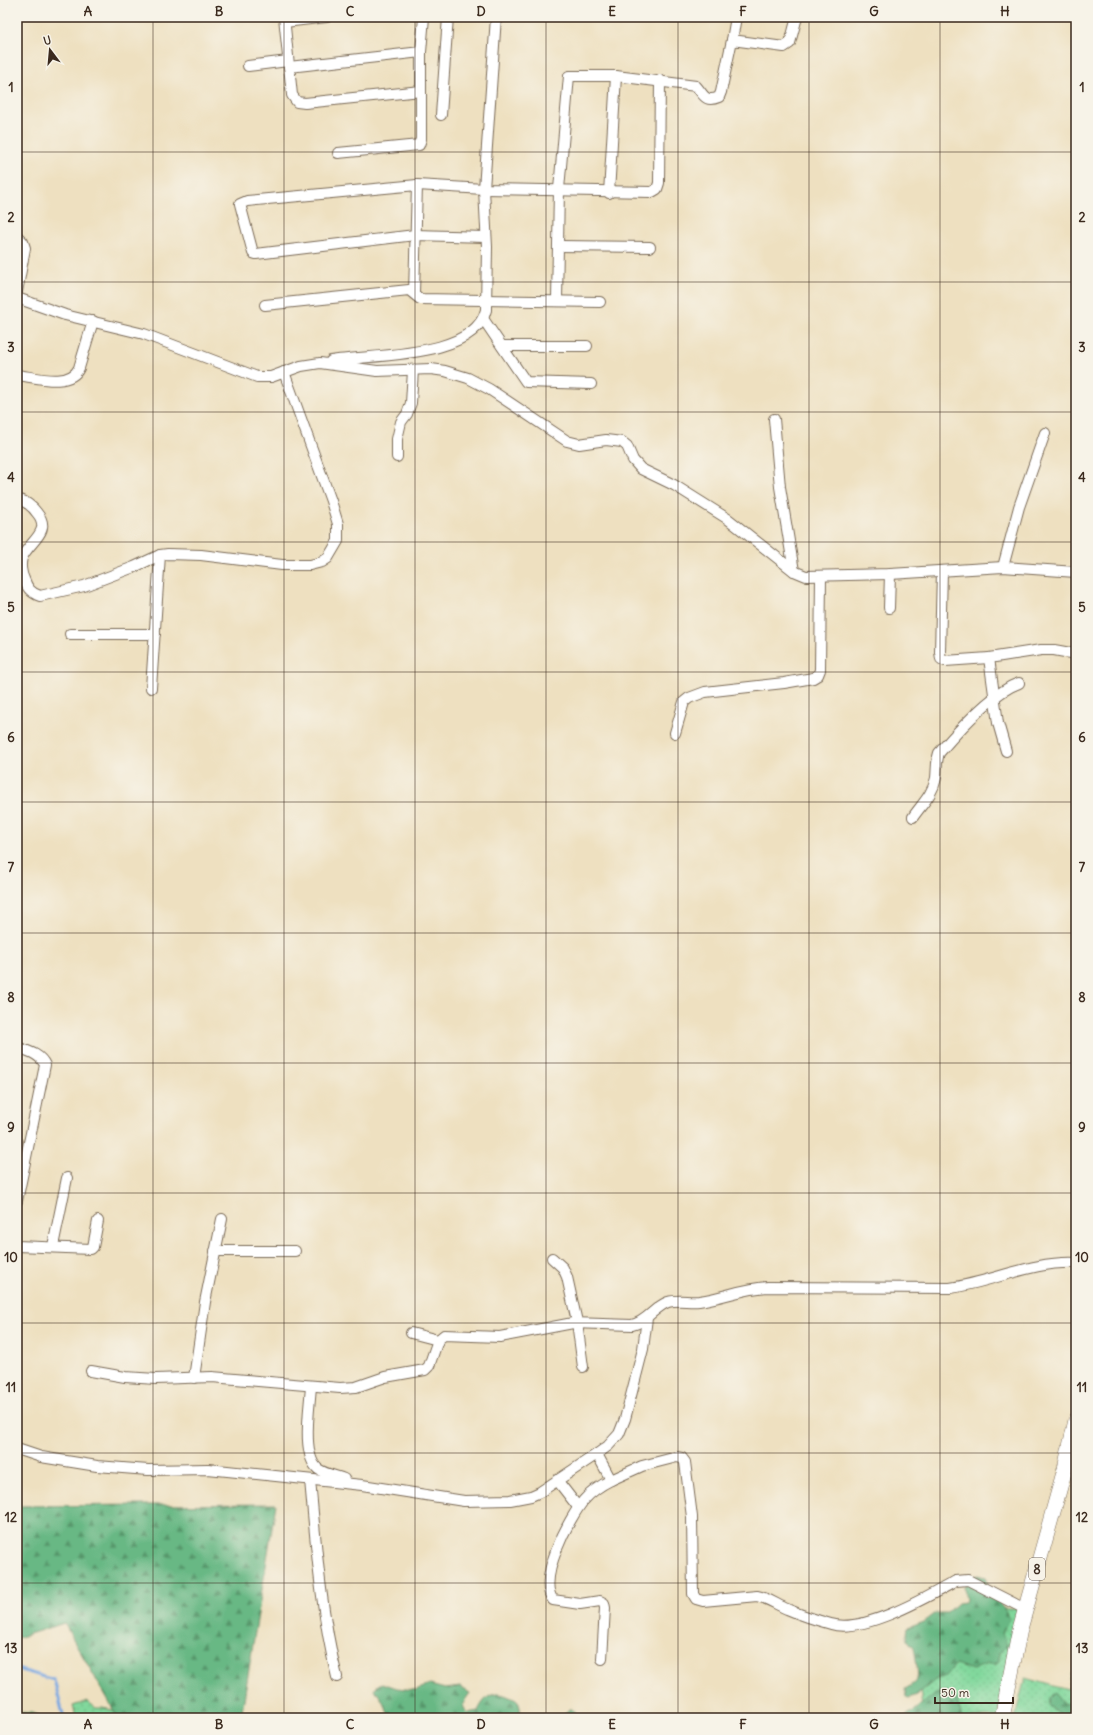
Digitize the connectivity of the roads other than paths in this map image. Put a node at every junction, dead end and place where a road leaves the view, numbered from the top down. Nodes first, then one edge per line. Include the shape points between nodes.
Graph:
1 (327, 17) edge
2 (424, 17) edge
3 (448, 17) edge
4 (496, 17) edge
5 (736, 17) edge
6 (797, 17) edge
7 (284, 19) edge
8 (732, 40) junction
9 (421, 52) junction
10 (289, 64) junction
11 (248, 66) dead end
12 (616, 76) junction
13 (660, 80) junction
14 (421, 91) junction
15 (441, 115) dead end
16 (338, 153) dead end
17 (417, 185) junction
18 (484, 189) junction
19 (559, 190) junction
20 (609, 193) junction
21 (416, 235) junction
22 (17, 236) edge
23 (486, 237) junction
24 (558, 246) junction
25 (650, 246) dead end
26 (17, 292) edge
27 (414, 293) junction
28 (17, 298) edge
29 (486, 301) junction
30 (557, 301) junction
31 (600, 302) dead end
32 (265, 305) dead end
33 (484, 320) junction
34 (93, 321) junction
35 (502, 346) junction
36 (587, 346) dead end
37 (320, 363) junction
38 (413, 370) junction
39 (284, 372) junction
40 (17, 375) edge
41 (591, 384) dead end
42 (774, 419) dead end
43 (1045, 433) dead end
44 (397, 457) dead end
45 (17, 499) edge
46 (160, 556) junction
47 (1003, 567) junction
48 (794, 571) junction
49 (942, 571) junction
50 (1076, 572) edge
51 (890, 574) junction
52 (822, 576) junction
53 (889, 608) dead end
54 (70, 634) dead end
55 (155, 634) junction
56 (1076, 654) edge
57 (989, 658) junction
58 (1019, 683) dead end
59 (151, 688) dead end
60 (994, 697) junction
61 (675, 733) dead end
62 (1006, 751) dead end
63 (913, 817) dead end
64 (17, 1047) edge
65 (21, 1161) edge
66 (67, 1178) dead end
67 (17, 1201) edge
68 (222, 1219) dead end
69 (98, 1221) dead end
70 (17, 1246) edge
71 (53, 1246) junction
72 (214, 1250) junction
73 (295, 1251) dead end
74 (552, 1258) dead end
75 (1076, 1263) edge
76 (647, 1318) junction
77 (577, 1322) junction
78 (411, 1333) dead end
79 (438, 1340) junction
80 (583, 1367) dead end
81 (91, 1371) dead end
82 (194, 1378) junction
83 (311, 1386) junction
84 (1076, 1420) edge
85 (17, 1449) edge
86 (597, 1454) junction
87 (310, 1480) junction
88 (557, 1480) junction
89 (611, 1480) junction
90 (362, 1484) junction
91 (578, 1507) junction
92 (1025, 1609) junction
93 (602, 1659) dead end
94 (337, 1677) dead end
95 (1002, 1718) edge

1 - 7 street
2 - 9 street
3 - 15 street
4 - 18 street
5 - 8 street
6 - 8 street via 790,43 784,47
7 - 10 street
8 - 13 street via 719,97 709,100 696,86
9 - 10 street
9 - 14 street
10 - 11 street
10 - 14 street via 292,95 301,103
12 - 13 street
12 - 19 street via 569,76
12 - 20 street
13 - 20 street via 657,189 652,192
14 - 16 street via 419,145
17 - 18 street
17 - 21 street
17 - 21 street via 240,204 253,253 256,254
18 - 19 street
18 - 23 street
19 - 20 street
19 - 24 street
21 - 23 street
21 - 27 street
22 - 26 street via 23,242 24,248
23 - 29 street
24 - 25 street
24 - 30 street
27 - 29 street via 420,299
27 - 32 street via 409,290
28 - 34 street via 65,315
29 - 30 street
29 - 33 street
30 - 31 street
33 - 35 street
33 - 37 street via 456,340 423,352
34 - 39 street via 163,340 248,375 264,378
34 - 40 street via 77,374 65,380
35 - 36 street
35 - 41 street via 526,382
37 - 38 street via 377,371
37 - 39 street
38 - 44 street via 411,403 407,414 400,422
38 - 48 street via 445,371 480,384 567,441 579,444 606,440 622,442 641,469 674,485 728,519
39 - 46 street via 338,524 338,540 328,558 310,565 282,565 186,554
42 - 48 street via 780,487
43 - 47 street via 1019,506
45 - 46 street via 35,509 42,521 41,532 22,558 21,566 25,583 34,594 49,595 84,586
46 - 55 street
47 - 49 street
47 - 50 street
48 - 52 street via 806,576
49 - 51 street
49 - 57 street via 941,659 945,661
51 - 52 street
51 - 53 street
52 - 61 street via 818,675 784,684 696,694 684,702
54 - 55 street
55 - 59 street
56 - 57 street via 1041,650
57 - 60 street
58 - 60 street
60 - 62 street
60 - 63 street via 939,753 932,793
64 - 65 street via 37,1055 45,1065
65 - 67 street
66 - 71 street
68 - 72 street
69 - 71 street via 91,1250
70 - 71 street
72 - 73 street
72 - 82 street
74 - 77 street via 566,1272
75 - 76 street via 1045,1264 950,1288 748,1288 700,1301 668,1302
76 - 77 street via 637,1324 626,1326
76 - 86 street via 643,1349 625,1419 618,1434
77 - 79 street via 506,1336 444,1335
77 - 80 street
78 - 79 street
79 - 83 street via 429,1366 422,1371 385,1377 348,1388
81 - 82 street via 125,1377
82 - 83 street via 212,1377
83 - 90 street via 308,1450 312,1463 319,1470
84 - 92 highway, 8 via 1065,1469
85 - 87 street via 41,1457 97,1466 148,1470 208,1469
86 - 88 street
86 - 89 street
87 - 90 street
87 - 94 street via 320,1589
88 - 90 street via 531,1496 489,1502 464,1501
88 - 91 street
89 - 91 street via 597,1488
89 - 92 street via 642,1466 677,1457 686,1462 692,1517 693,1594 696,1599 764,1597 787,1609 842,1627 859,1625 914,1604 964,1579
91 - 93 street via 554,1556 548,1589 553,1600 580,1604 600,1601 604,1603
92 - 95 highway, 8

